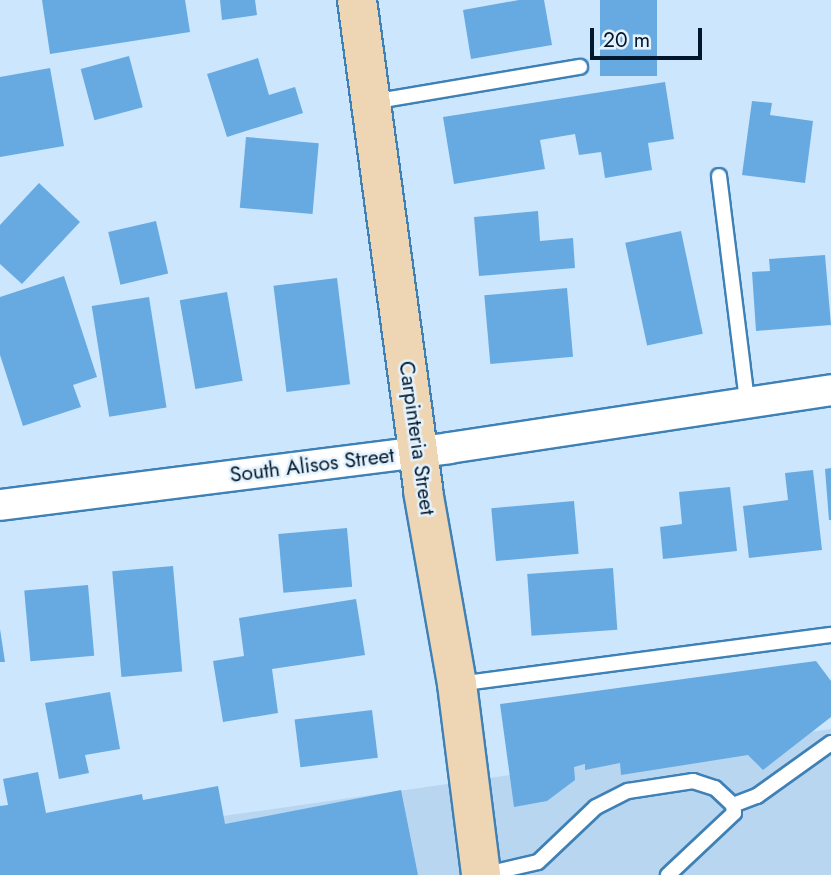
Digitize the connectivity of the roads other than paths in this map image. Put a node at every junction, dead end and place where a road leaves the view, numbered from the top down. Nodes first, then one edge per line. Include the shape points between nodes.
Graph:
1 (357, 0) edge
2 (580, 68) dead end
3 (371, 102) junction
4 (719, 176) dead end
5 (831, 390) edge
6 (747, 401) junction
7 (418, 451) junction
8 (0, 505) edge
9 (831, 635) edge
10 (457, 684) junction
11 (831, 743) edge
12 (733, 805) junction
13 (529, 870) edge
14 (481, 875) edge
15 (668, 875) edge

1 - 3 street, Carpinteria Street
2 - 3 lane
3 - 7 street, Carpinteria Street
4 - 6 lane
5 - 6 street, South Alisos Street
6 - 7 street, South Alisos Street
7 - 8 street, South Alisos Street
7 - 10 street, Carpinteria Street
9 - 10 lane
10 - 14 street, Carpinteria Street
11 - 12 lane via 757,796
12 - 13 lane via 715,788 693,781 628,791 596,807
12 - 15 lane via 727,823
13 - 14 lane

